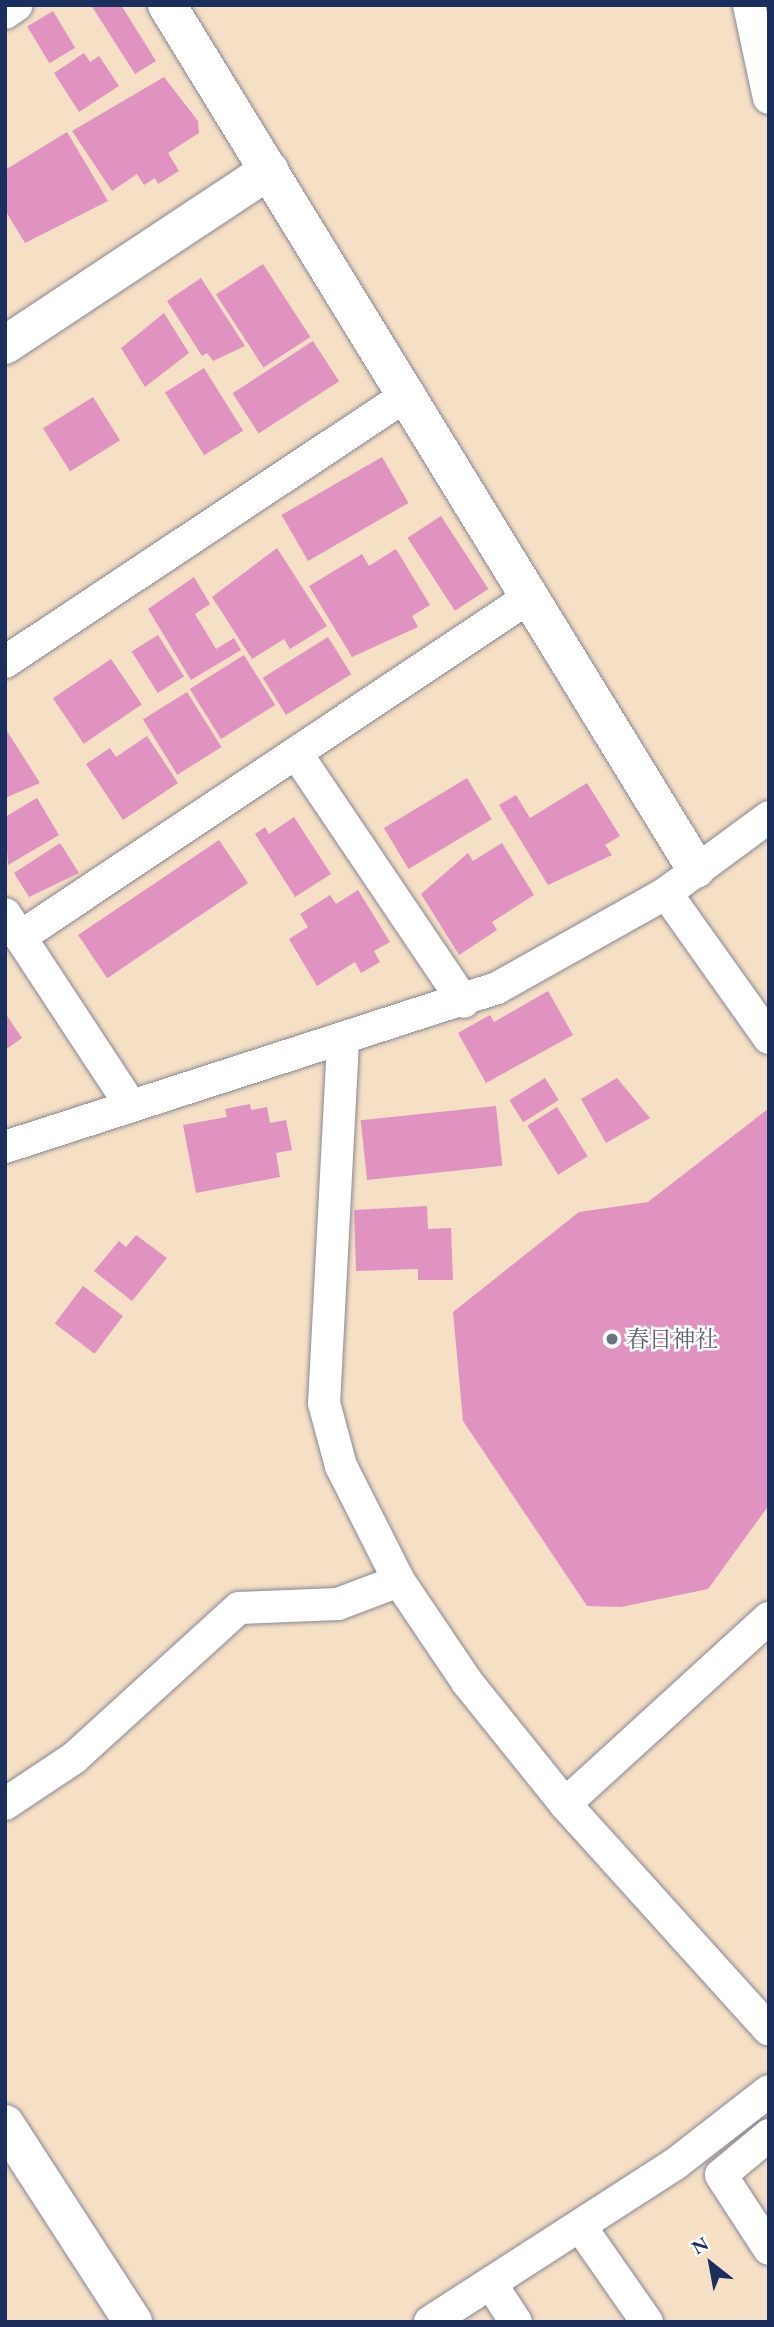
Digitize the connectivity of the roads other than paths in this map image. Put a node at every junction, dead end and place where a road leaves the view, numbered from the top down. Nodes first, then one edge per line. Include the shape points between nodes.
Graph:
1 (17, 5) edge
2 (167, 5) edge
3 (749, 5) edge
4 (5, 13) edge
5 (769, 98) edge
6 (269, 170) junction
7 (5, 345) edge
8 (409, 394) junction
9 (531, 596) junction
10 (5, 662) edge
11 (296, 753) junction
12 (769, 817) edge
13 (696, 869) junction
14 (666, 893) junction
15 (13, 925) edge
16 (464, 1002) junction
17 (769, 1038) edge
18 (343, 1042) junction
19 (129, 1103) junction
20 (5, 1147) edge
21 (399, 1581) junction
22 (769, 1618) edge
23 (5, 1804) edge
24 (565, 1804) junction
25 (769, 2030) edge
26 (769, 2091) edge
27 (5, 2123) edge
28 (769, 2135) edge
29 (580, 2226) junction
30 (769, 2249) edge
31 (491, 2284) junction
32 (133, 2322) edge
33 (430, 2322) edge
34 (516, 2322) edge
35 (647, 2322) edge

1 - 4 street
2 - 6 street
3 - 5 street
6 - 7 street
6 - 8 street
8 - 9 street
8 - 10 street
9 - 11 street
9 - 13 street
11 - 15 street
11 - 16 street
12 - 13 street
13 - 14 street
14 - 16 street via 531,972
14 - 17 street
15 - 19 street
16 - 18 street
18 - 19 street
18 - 21 street via 324,1403 341,1466
19 - 20 street
21 - 23 street via 338,1604 239,1608 74,1758
21 - 24 street via 467,1682
22 - 24 street
24 - 25 street
26 - 29 street
27 - 32 street
28 - 30 street via 721,2175
29 - 31 street
29 - 35 street
31 - 33 street
31 - 34 street

